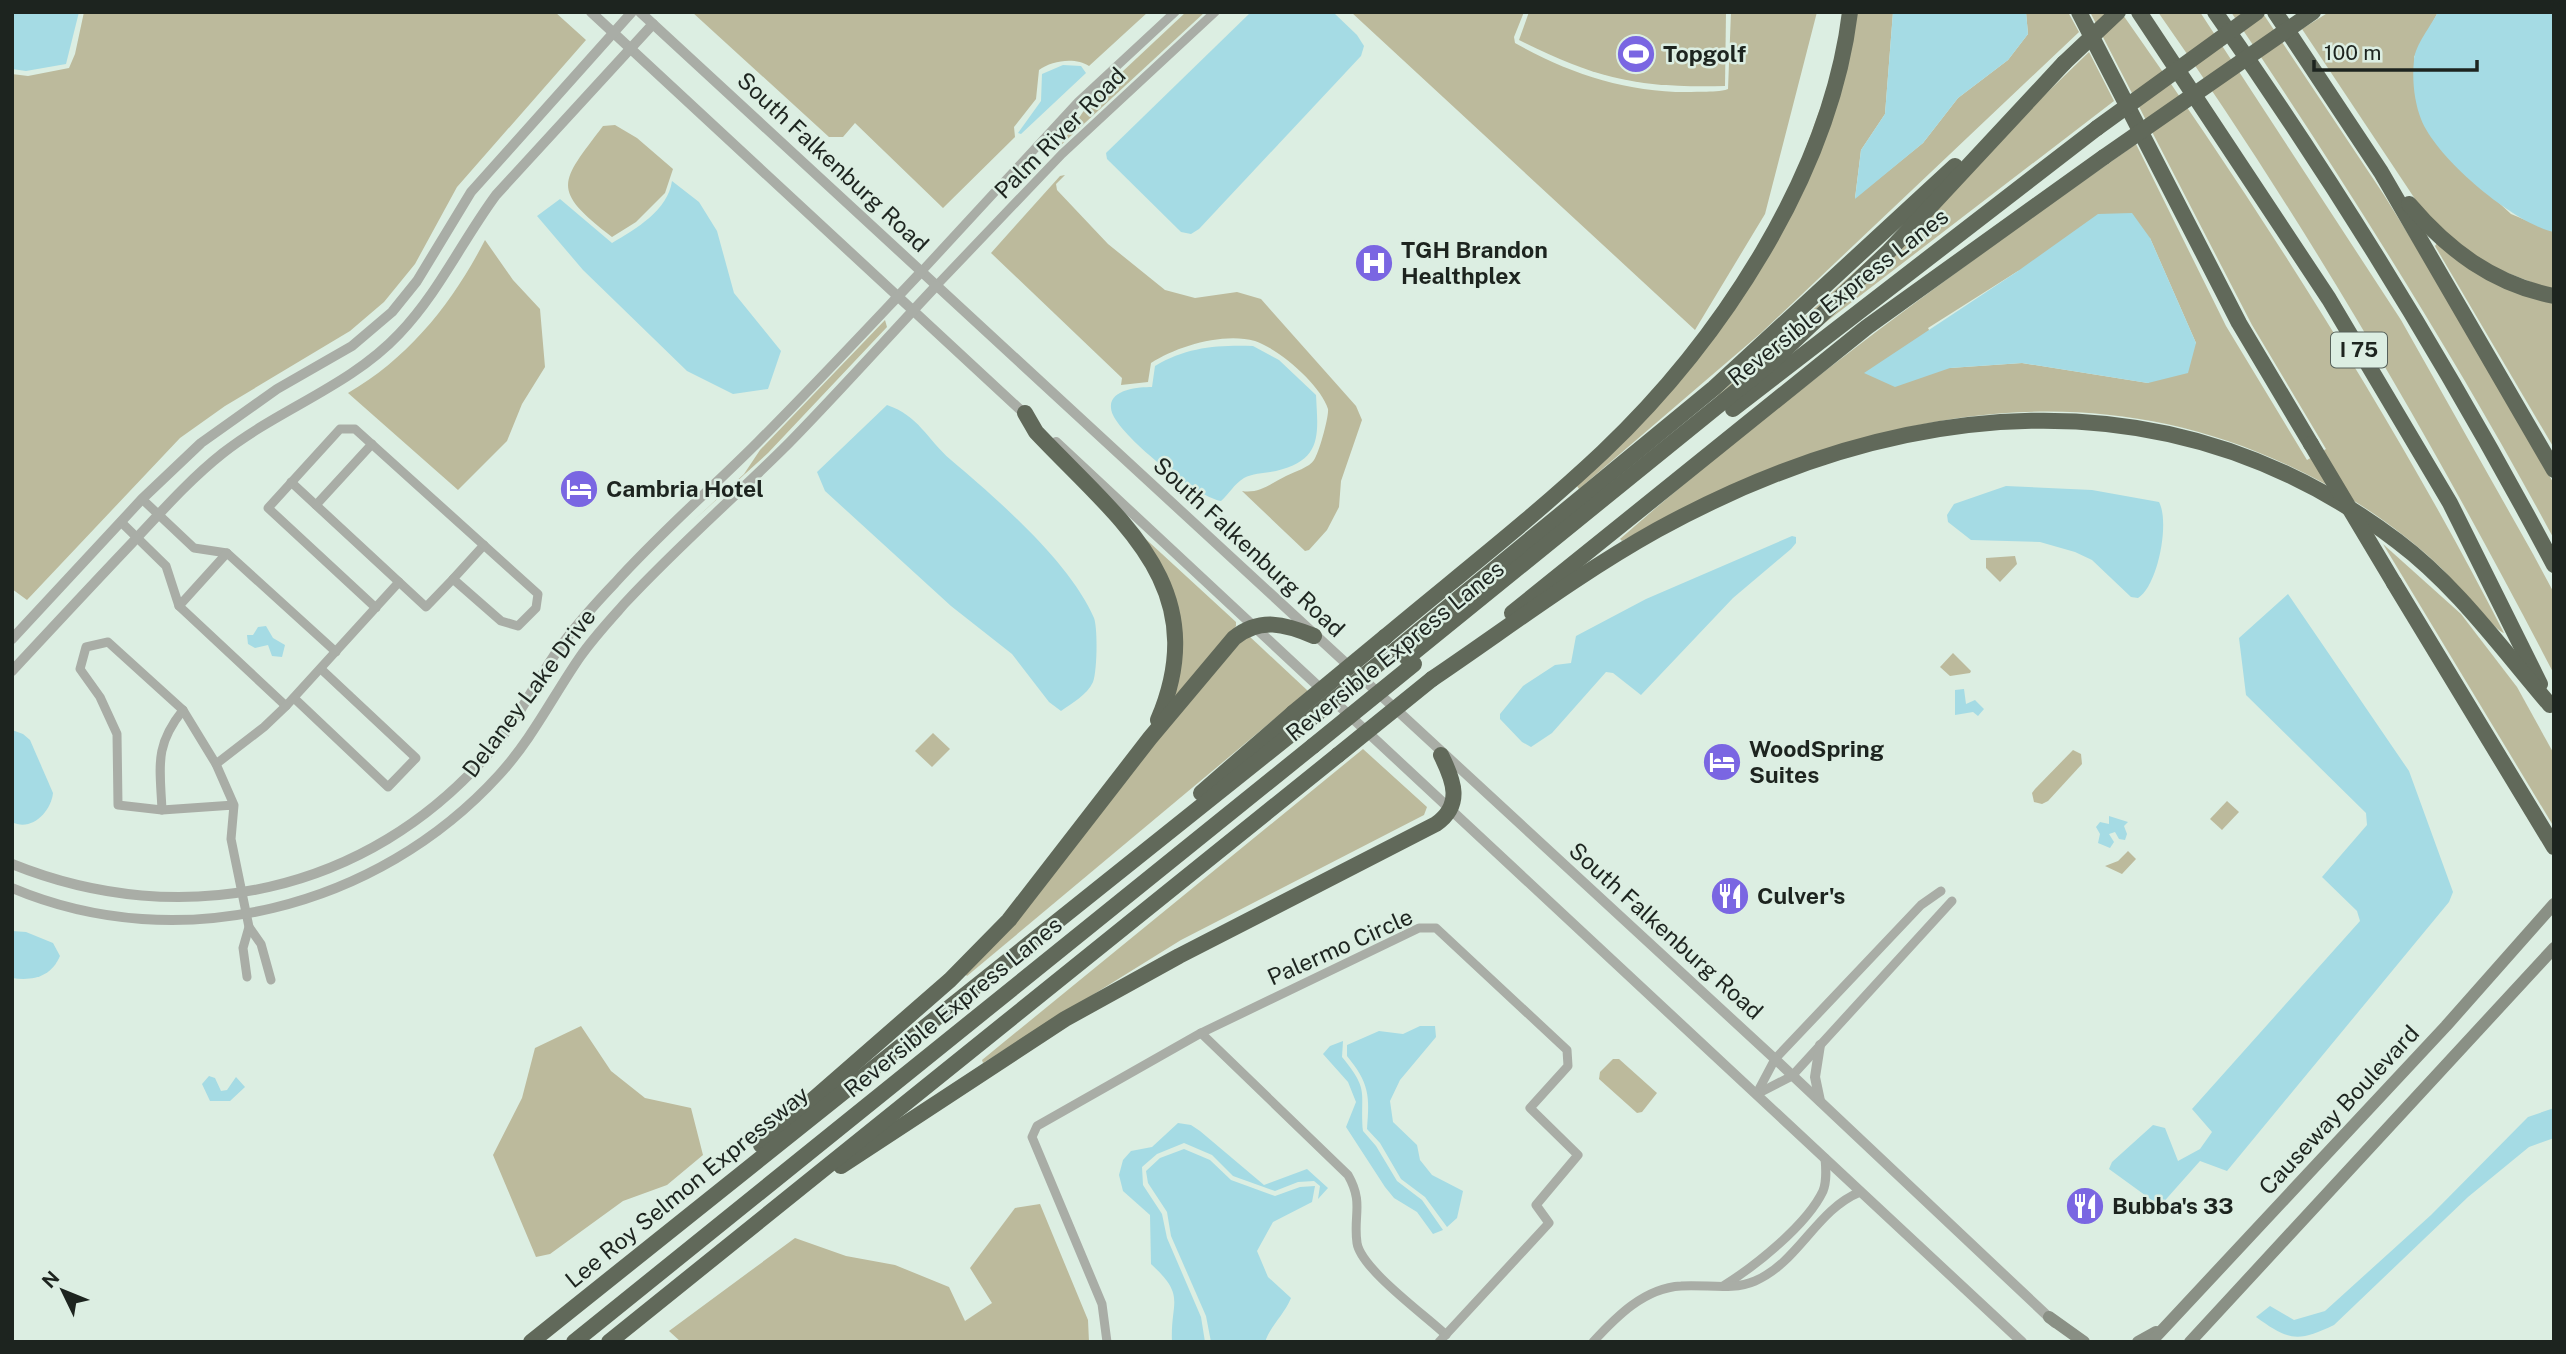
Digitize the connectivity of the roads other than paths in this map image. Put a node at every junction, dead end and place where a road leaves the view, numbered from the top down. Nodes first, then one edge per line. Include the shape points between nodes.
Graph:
1 (632, 12) edge
2 (640, 12) edge
3 (1175, 12) edge
4 (1215, 12) edge
5 (1850, 12) edge
6 (2079, 12) edge
7 (2118, 12) edge
8 (2139, 12) edge
9 (2215, 12) edge
10 (2258, 12) edge
11 (2275, 12) edge
12 (2313, 12) edge
13 (592, 13) edge
14 (653, 24) junction
15 (612, 32) junction
16 (629, 48) junction
17 (2381, 172) junction
18 (921, 272) junction
19 (936, 286) junction
20 (898, 296) junction
21 (2554, 296) edge
22 (913, 310) junction
23 (1025, 413) junction
24 (372, 444) junction
25 (2554, 470) edge
26 (291, 482) junction
27 (142, 499) junction
28 (316, 505) junction
29 (159, 515) junction
30 (121, 522) junction
31 (138, 537) junction
32 (484, 545) junction
33 (227, 553) junction
34 (2554, 565) edge
35 (453, 579) junction
36 (399, 582) junction
37 (179, 606) junction
38 (376, 608) junction
39 (1255, 625) junction
40 (1314, 636) junction
41 (12, 639) edge
42 (336, 652) junction
43 (1406, 657) junction
44 (321, 669) junction
45 (12, 671) edge
46 (1432, 679) junction
47 (294, 698) junction
48 (286, 706) junction
49 (2552, 708) edge
50 (183, 710) junction
51 (1306, 729) junction
52 (1150, 738) junction
53 (1441, 755) junction
54 (216, 764) junction
55 (234, 805) junction
56 (162, 810) junction
57 (1451, 812) junction
58 (2554, 847) edge
59 (12, 864) edge
60 (12, 888) edge
61 (1941, 891) dead end
62 (243, 893) junction
63 (1952, 901) dead end
64 (2554, 904) edge
65 (247, 914) junction
66 (249, 927) junction
67 (2554, 948) edge
68 (247, 977) dead end
69 (271, 980) dead end
70 (1201, 1033) junction
71 (1820, 1045) junction
72 (1774, 1059) junction
73 (1792, 1076) junction
74 (1757, 1094) junction
75 (1819, 1101) junction
76 (1825, 1158) junction
77 (1860, 1192) junction
78 (788, 1198) junction
79 (678, 1224) junction
80 (1722, 1287) junction
81 (2049, 1317) junction
82 (2168, 1324) junction
83 (1443, 1338) edge
84 (531, 1342) edge
85 (574, 1342) edge
86 (609, 1342) edge
87 (1107, 1342) edge
88 (1593, 1342) edge
89 (2022, 1342) edge
90 (2075, 1342) edge
91 (2084, 1342) edge
92 (2138, 1342) edge
93 (2151, 1342) edge
94 (2190, 1342) edge

1 - 15 street
2 - 14 street, South Falkenburg Road
3 - 18 street, Palm River Road via 1079,102
4 - 19 street, Palm River Road via 1062,154
5 - 51 highway, bridge via 1835,84 1812,149 1784,211 1715,324 1651,403 1603,452 1385,637
6 - 58 highway, bridge via 2228,302
7 - 43 highway, bridge via 1833,281
8 - 49 highway, I 75 via 2336,311 2450,503
9 - 34 highway, I 75 via 2399,296
10 - 43 highway, Reversible Express Lanes, bridge via 2097,128
11 - 17 highway
12 - 46 highway, bridge via 1867,327
13 - 15 street
14 - 16 street
14 - 18 street, South Falkenburg Road
15 - 16 street
15 - 27 street via 471,192 417,281 392,312 352,346 233,418
16 - 20 street
16 - 29 street via 496,195 440,285 396,337 365,364 222,454
17 - 21 highway via 2427,225 2474,265 2516,286
17 - 25 highway
18 - 19 street, South Falkenburg Road
18 - 20 street, Delaney Lake Drive
19 - 22 street, Delaney Lake Drive
19 - 40 street, South Falkenburg Road
20 - 22 street
20 - 62 street, Delaney Lake Drive via 582,619 508,730 452,792 421,818 364,853 293,882
22 - 23 street
22 - 65 street, Delaney Lake Drive via 597,634 519,751 467,808 421,844 369,875 315,897
23 - 39 street
23 - 52 highway via 1037,432 1142,546 1167,592 1176,630 1175,665
24 - 26 street via 355,429 340,429
24 - 28 street
24 - 32 street
26 - 28 street
26 - 38 street via 268,508
27 - 29 street
27 - 30 street
28 - 36 street
29 - 31 street
29 - 33 street via 194,548
30 - 31 street
30 - 41 street
31 - 37 street via 166,566
31 - 45 street
32 - 35 street
32 - 35 street via 538,594 536,608 518,626 500,621
33 - 37 street
33 - 42 street
35 - 36 street via 426,607
36 - 38 street
37 - 48 street
38 - 42 street
39 - 40 highway via 1281,625
39 - 52 highway via 1229,642
39 - 57 street
40 - 53 street, South Falkenburg Road
42 - 44 street
43 - 51 highway, bridge
43 - 51 highway, Reversible Express Lanes, bridge
44 - 47 street
44 - 47 street via 416,758 388,787
46 - 49 highway via 1625,549 1731,494 1816,461 1923,432 2048,419 2115,424 2187,437 2259,462 2328,495 2396,540 2438,576
46 - 78 highway, bridge
47 - 48 street
48 - 54 street
50 - 54 street
50 - 56 street via 164,737
50 - 56 street via 108,642 86,647 80,669 100,697 117,734 118,805
51 - 79 highway, Lee Roy Selmon Expressway via 1101,885
51 - 85 highway, Reversible Express Lanes via 1200,838
52 - 79 highway via 1042,880 990,940 923,1004 802,1106
53 - 57 highway via 1454,786
53 - 72 street, South Falkenburg Road
54 - 55 street
55 - 56 street
55 - 62 street via 231,839
57 - 74 street
57 - 78 highway via 1427,829 1065,1019
59 - 62 street, Delaney Lake Drive via 71,884 136,896 183,899
60 - 65 street, Delaney Lake Drive via 118,916 195,920
61 - 72 street via 1921,905
62 - 65 street
63 - 71 street
64 - 82 main road, Causeway Boulevard
65 - 66 street
66 - 68 street via 243,948
66 - 69 street via 261,944
67 - 94 main road
70 - 83 street via 1348,1175 1359,1206 1357,1243 1364,1260
70 - 83 street, Palermo Circle via 1419,928 1436,928 1567,1051 1568,1066 1530,1108 1578,1155 1536,1205 1549,1223
70 - 87 street, Palermo Circle via 1037,1126 1032,1137 1102,1304
71 - 73 street
71 - 75 street via 1815,1077
72 - 73 street, South Falkenburg Road
72 - 74 street
73 - 74 street
73 - 75 street, South Falkenburg Road
74 - 76 street
75 - 81 street, South Falkenburg Road
76 - 77 street
76 - 80 street via 1826,1178 1816,1201 1760,1262
77 - 80 street via 1835,1205 1770,1272 1741,1286
77 - 89 street
78 - 86 highway
79 - 84 highway, Lee Roy Selmon Expressway
80 - 88 street via 1679,1286 1652,1293 1614,1320
81 - 90 street, South Falkenburg Road
81 - 91 main road
82 - 92 main road
82 - 93 main road, Causeway Boulevard

